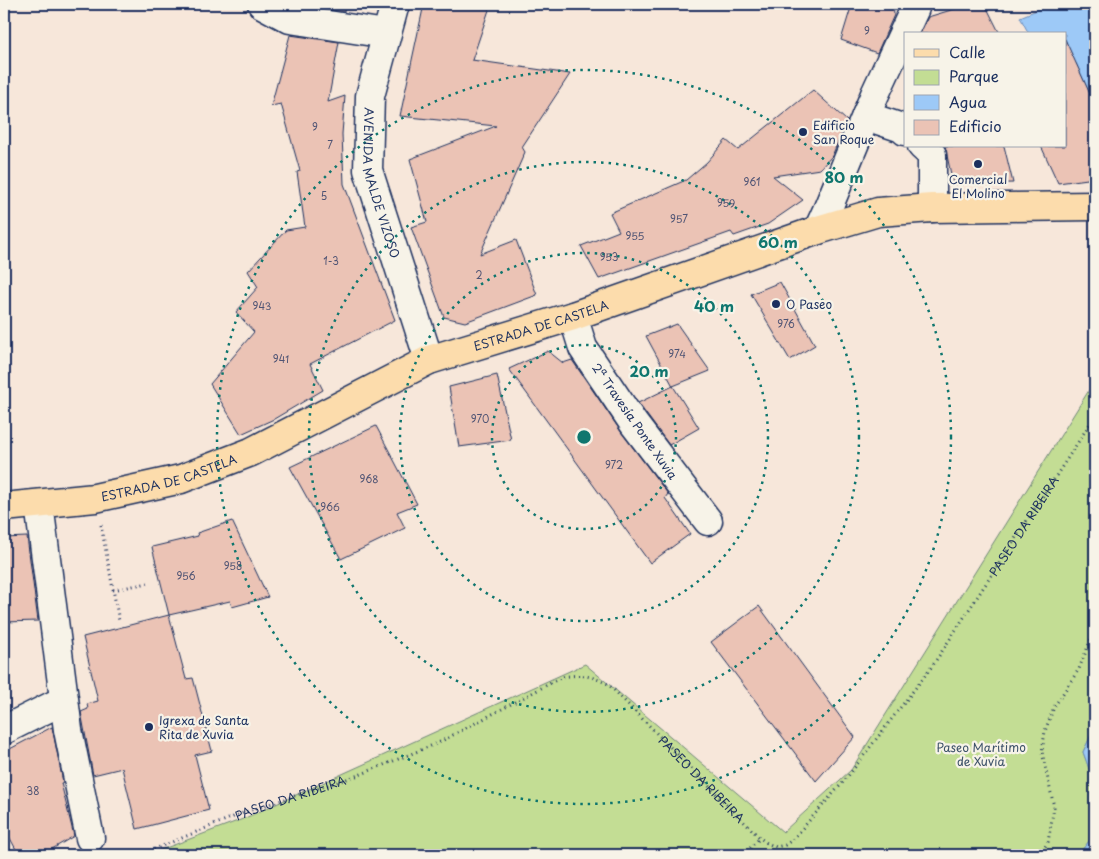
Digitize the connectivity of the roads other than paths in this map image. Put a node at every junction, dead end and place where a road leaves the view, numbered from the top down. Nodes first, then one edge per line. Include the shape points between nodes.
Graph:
1 (262, 4) edge
2 (395, 4) edge
3 (914, 4) edge
4 (904, 32) edge
5 (904, 32) edge
6 (386, 34) junction
7 (866, 116) junction
8 (904, 130) edge
9 (924, 148) edge
10 (1095, 206) edge
11 (932, 208) junction
12 (818, 230) junction
13 (573, 316) junction
14 (430, 360) junction
15 (39, 504) junction
16 (4, 507) edge
17 (708, 521) dead end
18 (64, 700) junction
19 (4, 730) edge
20 (90, 838) dead end

1 - 6 street via 290,19
2 - 6 street, AVENIDA MALDE VIZOSO
3 - 5 street
4 - 7 street
6 - 14 street, AVENIDA MALDE VIZOSO via 370,96 368,170
7 - 8 street
7 - 12 street
9 - 11 street via 932,155
10 - 11 main road, ESTRADA DE CASTELA
11 - 12 main road, ESTRADA DE CASTELA via 878,212
12 - 13 main road, ESTRADA DE CASTELA
13 - 14 main road, ESTRADA DE CASTELA
13 - 17 street, 2ª Travesía Ponte Xuvia via 583,348 634,424
14 - 15 main road, ESTRADA DE CASTELA via 252,452 181,479 95,498
15 - 16 main road, ESTRADA DE CASTELA
15 - 18 street
18 - 19 street
18 - 20 street

